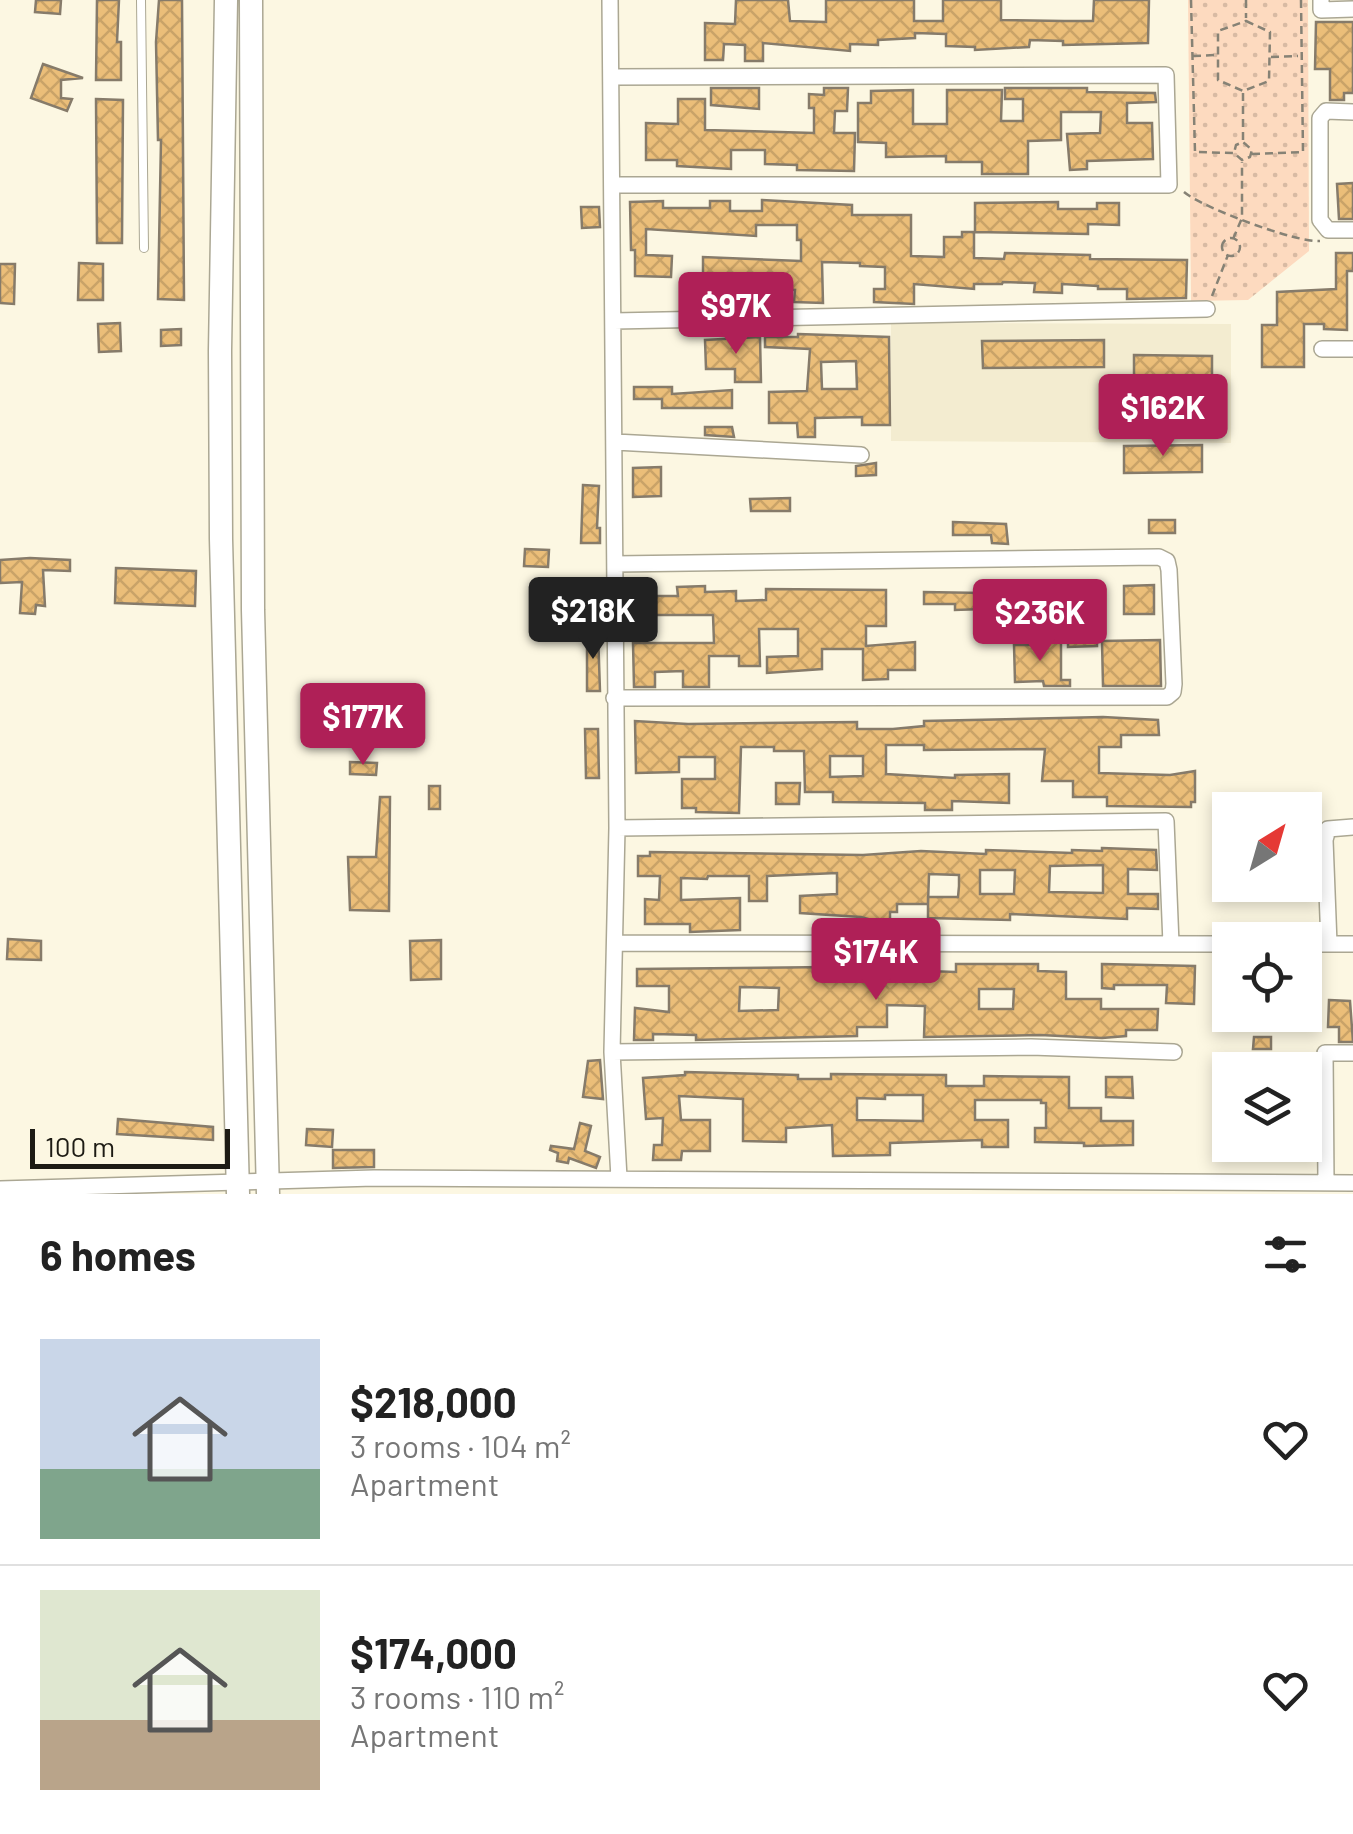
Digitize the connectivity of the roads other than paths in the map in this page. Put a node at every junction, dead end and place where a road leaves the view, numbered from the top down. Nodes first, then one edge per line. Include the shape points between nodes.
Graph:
1 (141, 0) edge
2 (226, 0) edge
3 (252, 0) edge
4 (610, 0) edge
5 (1321, 0) edge
6 (1353, 9) edge
7 (611, 77) junction
8 (1353, 112) edge
9 (613, 185) junction
10 (1353, 230) edge
11 (144, 248) dead end
12 (1207, 309) road end
13 (614, 321) junction
14 (1353, 349) edge
15 (1322, 350) dead end
16 (615, 442) junction
17 (861, 454) dead end
18 (221, 540) junction
19 (253, 540) junction
20 (615, 564) junction
21 (253, 575) junction
22 (222, 576) junction
23 (614, 698) junction
24 (1353, 827) edge
25 (617, 828) junction
26 (616, 944) junction
27 (1171, 944) junction
28 (1212, 944) edge
29 (1322, 944) edge
30 (1329, 944) junction
31 (1353, 944) edge
32 (612, 1052) junction
33 (1174, 1052) dead end
34 (1353, 1053) edge
35 (618, 1178) junction
36 (1326, 1183) junction
37 (1353, 1183) edge
38 (268, 1187) edge
39 (238, 1189) edge
40 (1307, 1189) edge
41 (0, 1190) edge

1 - 11 lane
2 - 18 main road
3 - 19 main road
4 - 7 street
5 - 6 street via 1321,10
7 - 9 street
7 - 9 street via 1166,74 1170,185
8 - 10 street via 1320,118 1320,220 1328,230
9 - 13 street
12 - 13 street
13 - 16 street
14 - 15 street
16 - 17 street
16 - 20 street
18 - 19 main road
18 - 22 main road
19 - 21 main road
20 - 23 street
20 - 23 street via 1159,557 1168,561 1174,684 1168,697
21 - 22 main road
21 - 38 main road
22 - 39 main road
23 - 25 street
24 - 30 street via 1328,829 1325,840
25 - 26 street
25 - 27 street via 1166,821
26 - 27 street
26 - 32 street
27 - 28 street
29 - 30 street
30 - 31 street
32 - 33 street
32 - 35 street
34 - 36 street via 1326,1052
35 - 38 street
35 - 40 street
36 - 37 street
36 - 40 street
38 - 39 street
39 - 41 street

